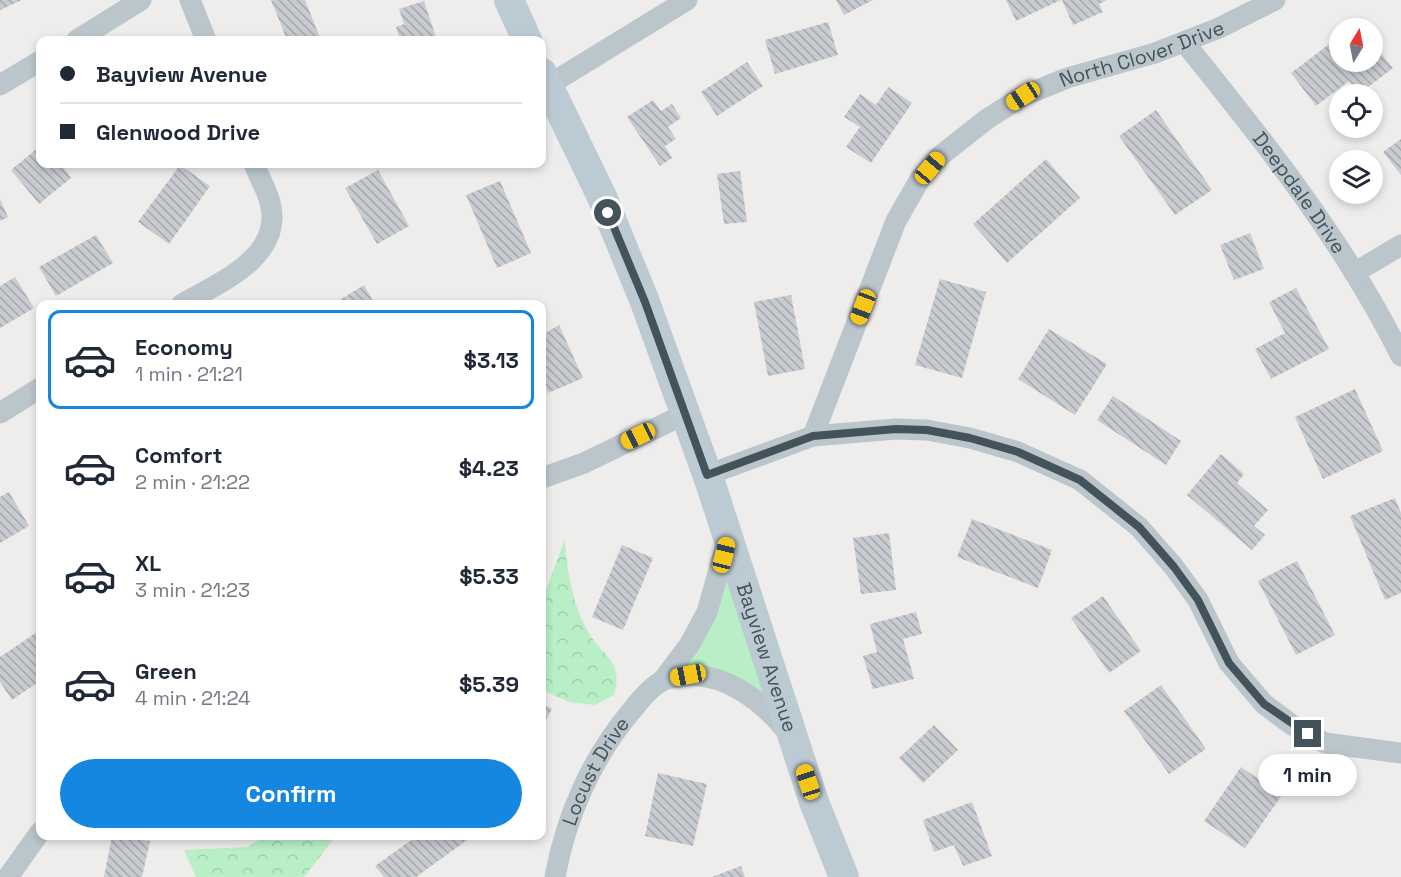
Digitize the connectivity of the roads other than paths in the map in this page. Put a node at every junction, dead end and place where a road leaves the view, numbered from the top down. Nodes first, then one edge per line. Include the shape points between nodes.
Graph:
1 (141, 0) edge
2 (190, 0) edge
3 (509, 0) edge
4 (687, 0) edge
5 (1275, 0) edge
6 (84, 36) edge
7 (204, 36) edge
8 (525, 36) edge
9 (1184, 42) junction
10 (36, 63) edge
11 (546, 78) edge
12 (546, 83) edge
13 (0, 85) edge
14 (256, 168) edge
15 (1401, 245) edge
16 (1354, 273) junction
17 (189, 300) edge
18 (1401, 356) edge
19 (36, 390) edge
20 (0, 412) edge
21 (686, 414) junction
22 (813, 436) junction
23 (707, 475) junction
24 (546, 477) edge
25 (729, 537) junction
26 (663, 680) junction
27 (796, 744) junction
28 (1401, 753) edge
29 (36, 838) edge
30 (8, 877) edge
31 (555, 877) edge
32 (844, 877) edge

1 - 6 street
2 - 7 street
3 - 8 main road
4 - 11 street
5 - 9 street, North Clover Drive
9 - 16 street, Deepdale Drive via 1270,149
9 - 22 street, North Clover Drive via 1130,62 1067,78 1023,96 940,156 920,179 896,221
10 - 13 street
12 - 21 main road, Bayview Avenue via 615,228
14 - 17 street via 272,208 268,235 258,255
15 - 16 street
16 - 18 street, Deepdale Drive
19 - 20 street
21 - 23 main road, Bayview Avenue
21 - 24 street via 584,463
22 - 23 street
22 - 28 street via 927,430 1018,452 1080,480 1139,527 1174,567 1198,600 1229,663 1264,704 1325,743
23 - 25 main road, Bayview Avenue
25 - 26 street, Locust Drive via 707,612 690,644
25 - 27 main road, Bayview Avenue
26 - 27 street via 700,676 728,684 766,709
26 - 31 street, Locust Drive via 613,732 591,770 568,826
27 - 32 main road, Bayview Avenue
29 - 30 street

